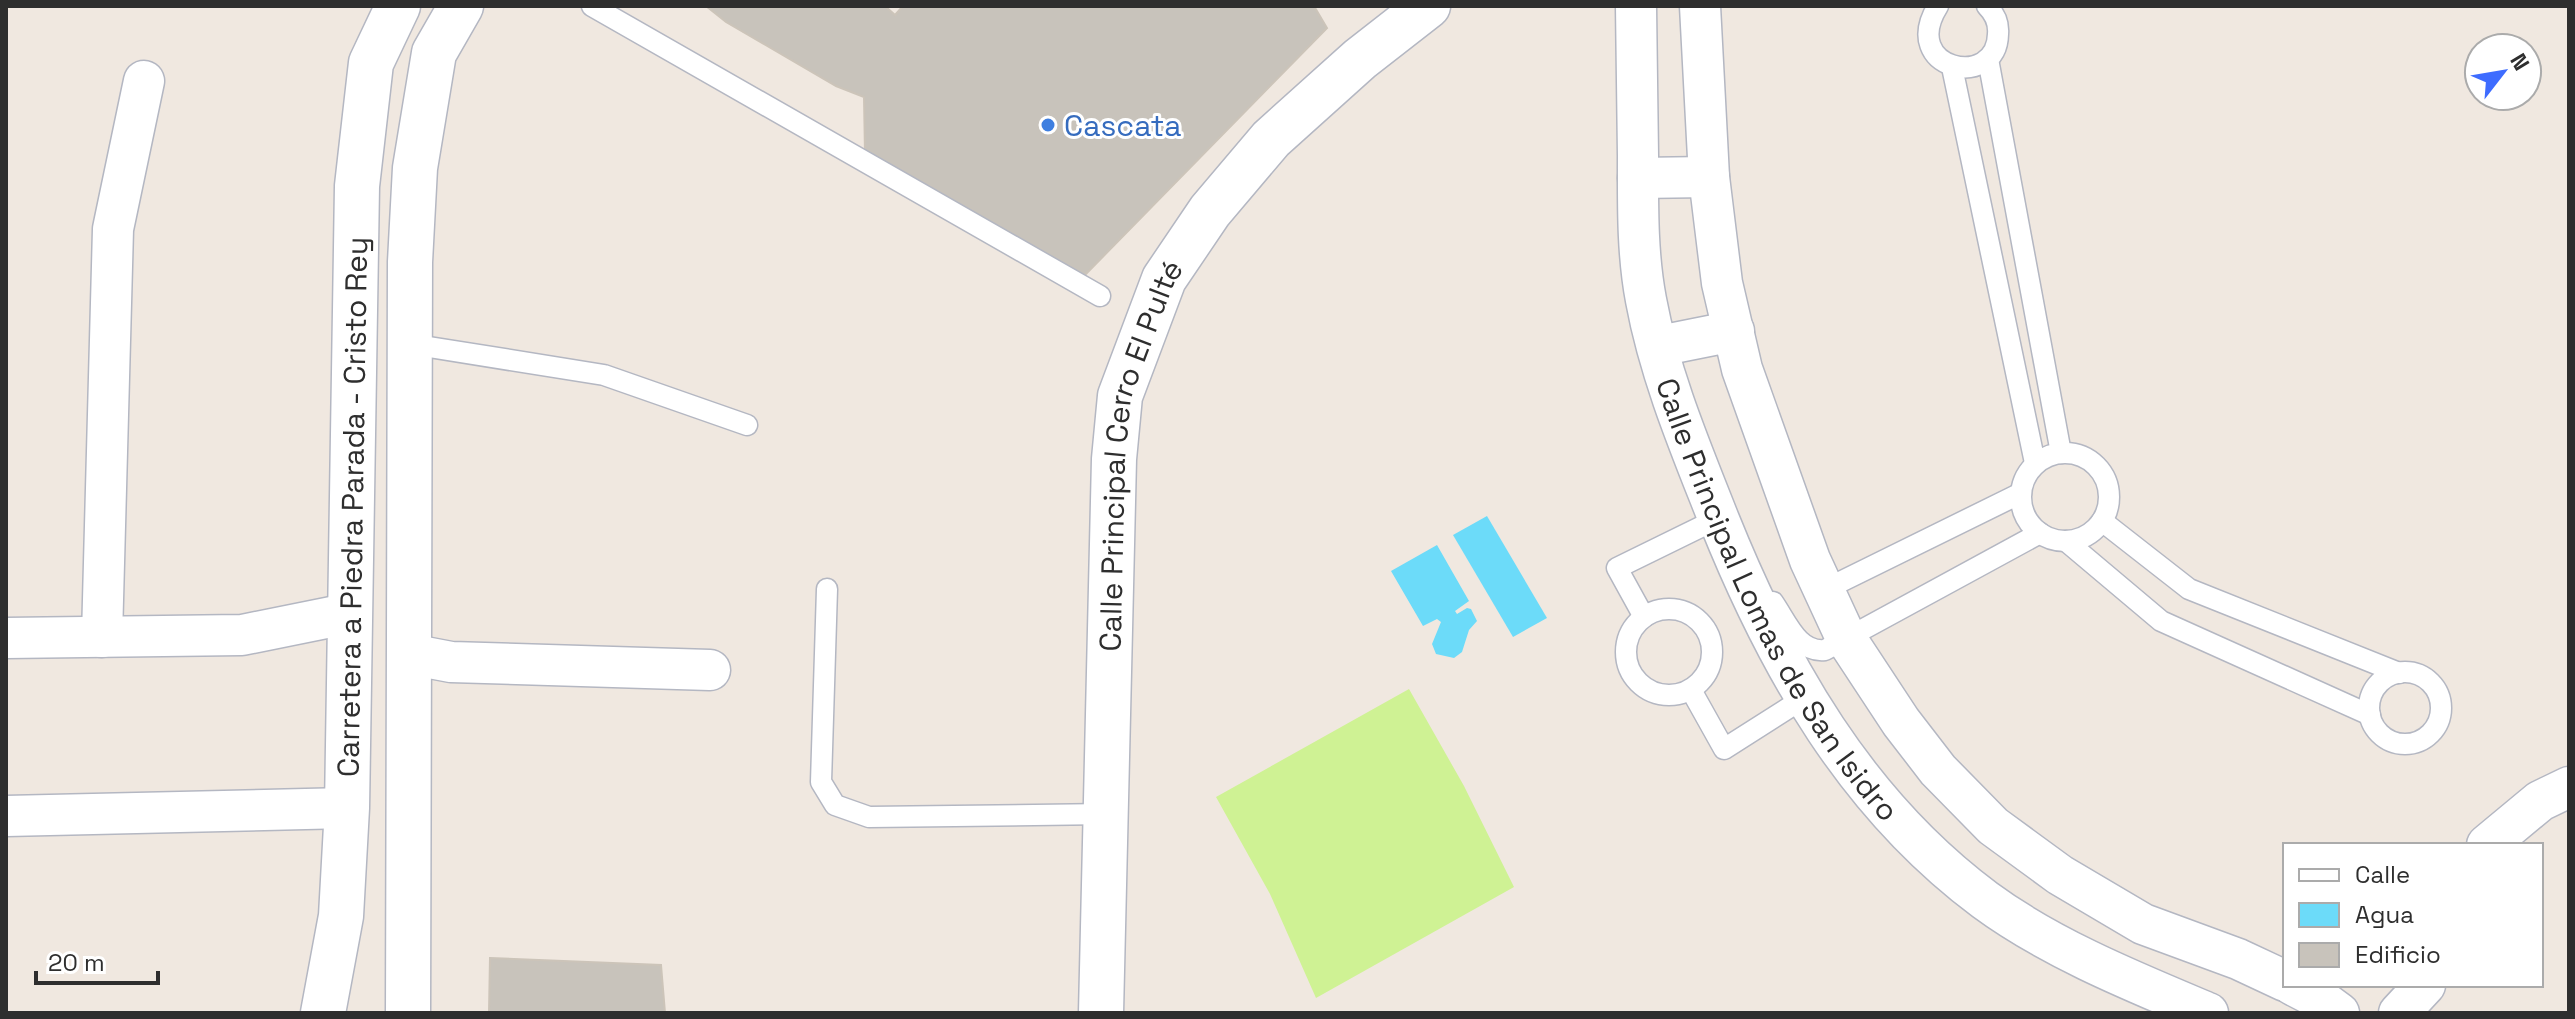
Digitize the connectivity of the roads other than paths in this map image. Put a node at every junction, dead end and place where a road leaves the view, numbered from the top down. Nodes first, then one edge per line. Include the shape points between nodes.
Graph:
1 (398, 6) edge
2 (461, 6) edge
3 (592, 6) edge
4 (1428, 6) edge
5 (1636, 6) edge
6 (1700, 6) edge
7 (1938, 6) edge
8 (1987, 6) edge
9 (1988, 59) junction
10 (1952, 67) junction
11 (144, 81) dead end
12 (1709, 177) junction
13 (1638, 178) junction
14 (1100, 296) dead end
15 (1734, 331) junction
16 (410, 344) junction
17 (1659, 346) junction
18 (747, 425) dead end
19 (2061, 453) junction
20 (2035, 463) junction
21 (2021, 493) junction
22 (1719, 518) junction
23 (2102, 521) junction
24 (2040, 533) junction
25 (2066, 541) junction
26 (1736, 561) junction
27 (827, 589) dead end
28 (1824, 590) junction
29 (351, 613) junction
30 (1644, 617) junction
31 (102, 637) junction
32 (6, 638) edge
33 (1847, 640) junction
34 (409, 654) junction
35 (710, 670) dead end
36 (2399, 673) junction
37 (1691, 690) junction
38 (1804, 698) junction
39 (2370, 715) junction
40 (2569, 787) edge
41 (347, 808) junction
42 (1108, 814) junction
43 (6, 816) edge
44 (2489, 843) edge
45 (2283, 980) edge
46 (2423, 987) edge
47 (323, 1013) edge
48 (408, 1013) edge
49 (1101, 1013) edge
50 (2208, 1013) edge
51 (2399, 1013) edge

1 - 29 main road, Carretera a Piedra Parada - Cristo Rey via 371,63 357,186
2 - 16 main road, Carretera a Piedra Parada - Cristo Rey via 434,53 415,168
3 - 14 lane
4 - 42 main road, Calle Principal Cerro El Pulté via 1271,139 1210,211 1164,279 1120,396 1114,459
5 - 13 street, Calle Principal Lomas de San Isidro
6 - 12 street, Calle Principal Lomas de San Isidro
7 - 10 lane via 1928,21 1928,40 1936,57
8 - 9 lane via 1999,24 1998,43
9 - 10 lane via 1971,68
9 - 19 lane
10 - 20 lane
11 - 31 street via 113,229
12 - 13 street
12 - 15 street, Calle Principal Lomas de San Isidro via 1722,283
13 - 17 street, Calle Principal Lomas de San Isidro via 1645,290
15 - 17 street
15 - 28 street, Calle Principal Lomas de San Isidro via 1742,369
16 - 18 lane via 604,375
16 - 34 main road, Carretera a Piedra Parada - Cristo Rey
17 - 22 street, Calle Principal Lomas de San Isidro via 1670,390
19 - 20 lane
19 - 23 lane via 2089,459 2106,481 2108,508
20 - 21 lane
21 - 24 lane via 2025,515
21 - 28 lane
22 - 26 street, Calle Principal Lomas de San Isidro
22 - 30 lane via 1617,568
23 - 25 lane via 2093,532
23 - 36 lane via 2189,589
24 - 25 lane
24 - 33 lane
25 - 39 lane via 2161,621
26 - 33 lane via 1764,589 1802,644 1817,651
26 - 38 street, Calle Principal Lomas de San Isidro
27 - 42 lane via 821,782 835,805 869,817
28 - 33 street, Calle Principal Lomas de San Isidro
29 - 31 street via 242,635
29 - 41 main road, Carretera a Piedra Parada - Cristo Rey
30 - 37 lane via 1627,641 1629,671 1638,683 1665,696
30 - 37 lane via 1672,608 1697,618 1707,629 1713,655 1703,681
31 - 32 street
33 - 45 street, Calle Principal Lomas de San Isidro via 1938,770 1993,826 2060,875 2143,924
34 - 35 street via 451,662
34 - 48 main road, Carretera a Piedra Parada - Cristo Rey
36 - 39 lane via 2381,681 2371,696
36 - 39 lane via 2417,674 2433,684 2441,702 2440,720 2429,736 2412,744 2394,743 2378,733
37 - 38 lane via 1724,749
38 - 50 street, Calle Principal Lomas de San Isidro via 1886,809 1930,855 1987,901 2082,957
40 - 44 street via 2540,801
41 - 43 street
41 - 47 main road, Carretera a Piedra Parada - Cristo Rey via 341,916
42 - 49 main road, Calle Principal Cerro El Pulté
46 - 51 street

